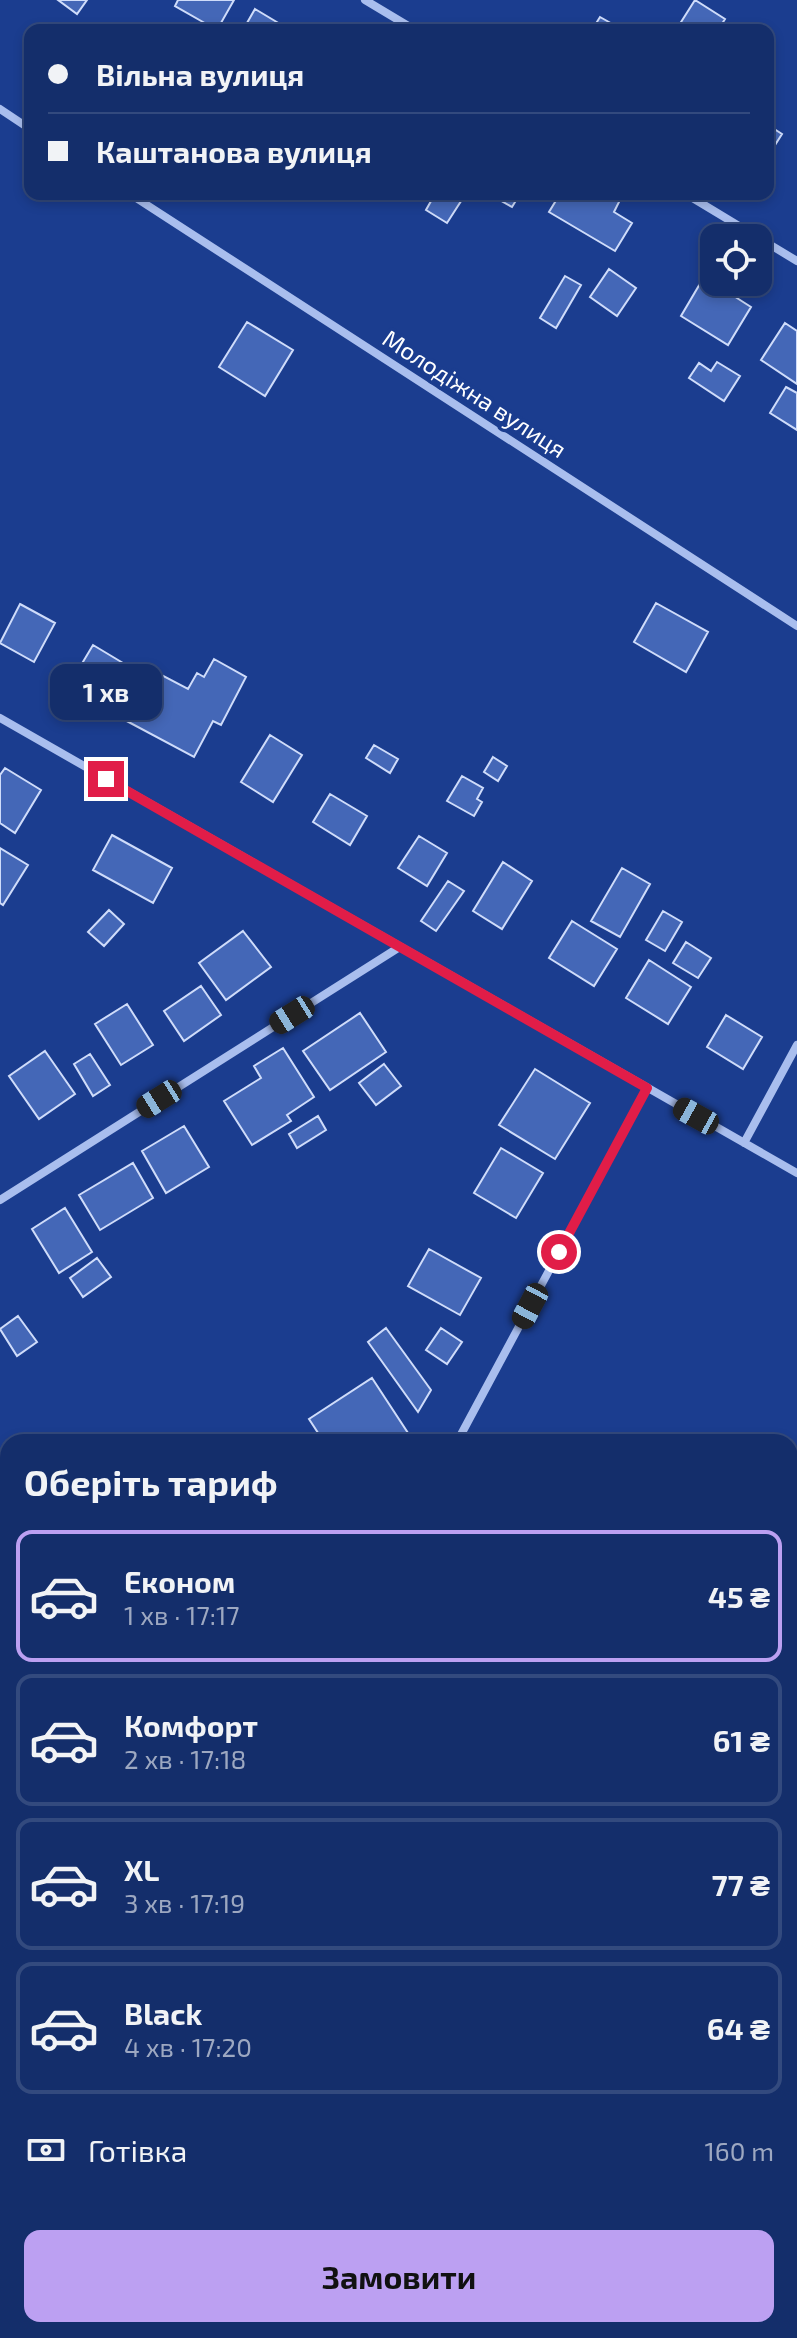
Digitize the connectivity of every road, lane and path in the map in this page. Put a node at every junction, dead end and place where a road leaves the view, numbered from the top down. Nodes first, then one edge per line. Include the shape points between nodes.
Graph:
1 (365, 0) edge
2 (405, 24) edge
3 (0, 109) edge
4 (24, 125) edge
5 (139, 200) edge
6 (696, 200) edge
7 (797, 261) edge
8 (797, 626) edge
9 (0, 718) edge
10 (398, 948) junction
11 (797, 1045) edge
12 (647, 1088) junction
13 (744, 1143) junction
14 (797, 1173) edge
15 (0, 1200) edge
16 (461, 1434) edge

1 - 2 street
3 - 4 street
5 - 8 street, Молодіжна вулиця
6 - 7 street
9 - 10 street
10 - 12 street
10 - 15 street
11 - 13 street
12 - 13 street
12 - 16 street
13 - 14 street

